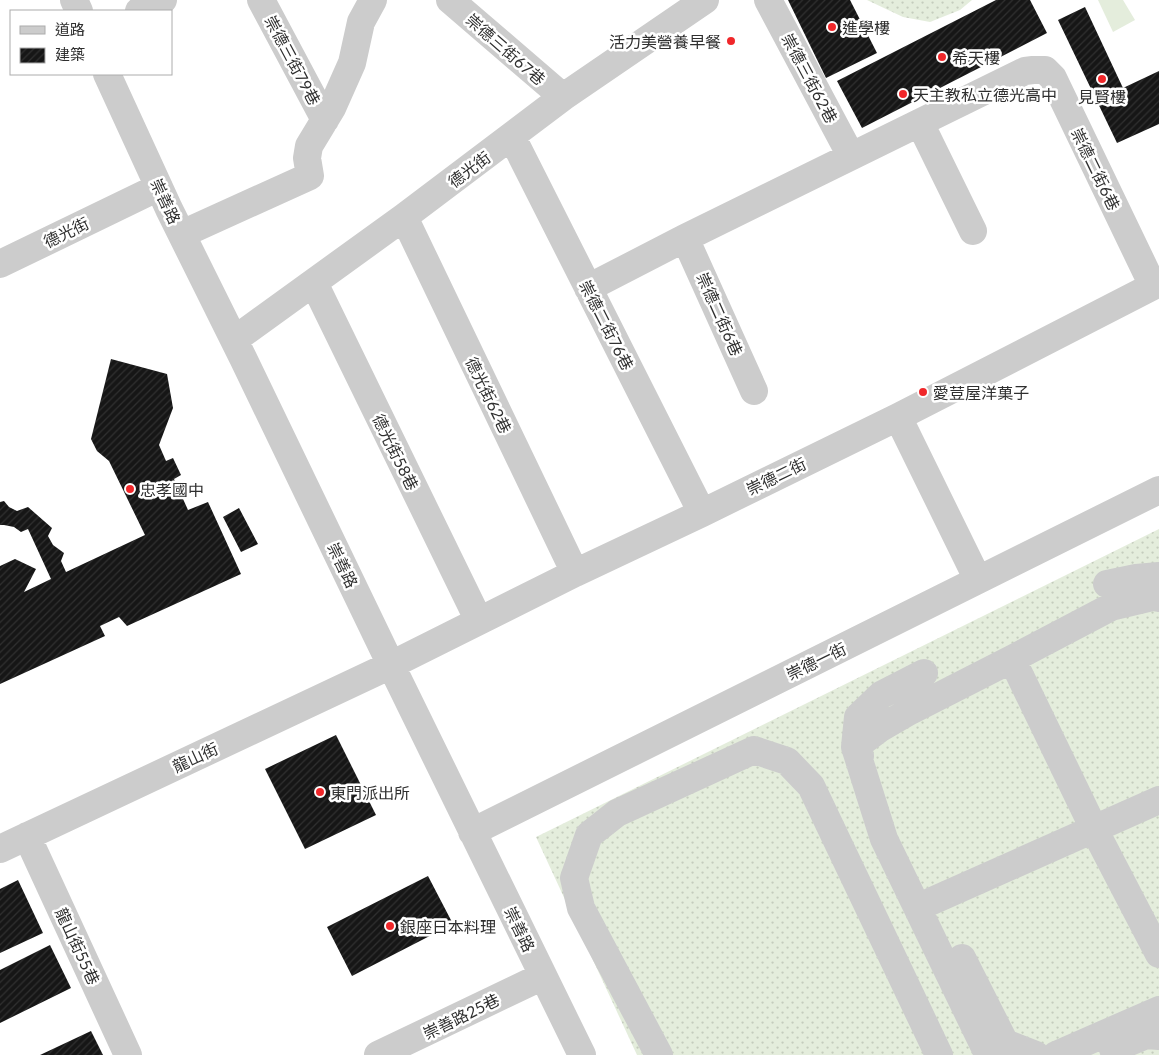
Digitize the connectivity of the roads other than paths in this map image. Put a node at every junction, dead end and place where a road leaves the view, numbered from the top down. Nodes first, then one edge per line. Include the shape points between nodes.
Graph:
1 (163, 0) edge
2 (261, 0) edge
3 (373, 0) edge
4 (450, 0) edge
5 (705, 0) edge
6 (768, 0) edge
7 (141, 10) edge
8 (107, 75) edge
9 (563, 97) junction
10 (325, 120) junction
11 (920, 123) junction
12 (512, 137) junction
13 (851, 156) junction
14 (159, 187) junction
15 (404, 217) junction
16 (973, 231) dead end
17 (182, 234) junction
18 (685, 238) junction
19 (0, 264) edge
20 (314, 282) junction
21 (1156, 284) edge
22 (588, 288) junction
23 (234, 340) junction
24 (754, 391) dead end
25 (898, 417) junction
26 (1159, 490) edge
27 (702, 513) junction
28 (575, 572) junction
29 (1159, 576) edge
30 (978, 580) junction
31 (1108, 584) dead end
32 (1159, 598) edge
33 (479, 621) junction
34 (1012, 659) junction
35 (391, 664) junction
36 (924, 674) dead end
37 (855, 746) junction
38 (1159, 800) edge
39 (1094, 829) junction
40 (472, 832) junction
41 (28, 836) junction
42 (0, 849) edge
43 (932, 901) junction
44 (1159, 954) edge
45 (543, 976) junction
46 (1159, 1010) edge
47 (1159, 1036) edge
48 (128, 1055) edge
49 (378, 1055) edge
50 (582, 1055) edge
51 (659, 1055) edge
52 (939, 1055) edge
53 (990, 1055) edge
54 (1036, 1055) edge
55 (1056, 1055) edge
56 (1098, 1055) edge

1 - 7 street
2 - 10 street, 崇德三街79巷
3 - 10 street via 362,22 352,63
4 - 9 street, 崇德三街67巷
5 - 9 street, 德光街
6 - 13 street, 崇德三街62巷
8 - 14 street, 崇善路
9 - 12 street, 德光街
10 - 17 street via 309,146 310,176
11 - 13 street, 崇德二街6巷
11 - 16 street
11 - 21 street, 崇德二街6巷 via 1025,71 1045,70 1053,78
12 - 15 street, 德光街
12 - 22 street, 崇德二街76巷
13 - 18 street, 崇德二街6巷
14 - 17 street, 崇善路
14 - 19 street, 德光街
15 - 20 street, 德光街
15 - 28 street, 德光街62巷
17 - 23 street, 崇善路
18 - 22 street, 崇德二街6巷
18 - 24 street, 崇德二街6巷
20 - 23 street, 德光街
20 - 33 street, 德光街58巷
21 - 25 street, 崇德二街
22 - 27 street, 崇德二街76巷
23 - 35 street, 崇善路
25 - 27 street, 崇德二街
25 - 30 street
26 - 30 street, 崇德一街
27 - 28 street, 崇德二街
28 - 33 street, 崇德二街
29 - 31 street
30 - 40 street, 崇德一街
32 - 34 street via 1111,607
33 - 35 street, 崇德二街
34 - 37 street via 910,711
34 - 39 street
35 - 40 street, 崇善路
35 - 41 street, 龍山街
36 - 37 street via 881,695 858,717
37 - 43 street
37 - 53 street via 884,839
38 - 39 street
39 - 43 street
39 - 44 street
40 - 45 street, 崇善路
41 - 42 street, 龍山街
41 - 48 street, 龍山街55巷
43 - 54 street via 1005,1043
45 - 49 street, 崇善路25巷
45 - 50 street, 崇善路
46 - 55 street
47 - 56 street via 1146,1035
51 - 52 street via 581,908 574,878 589,835 617,813 754,750 787,761 811,786

